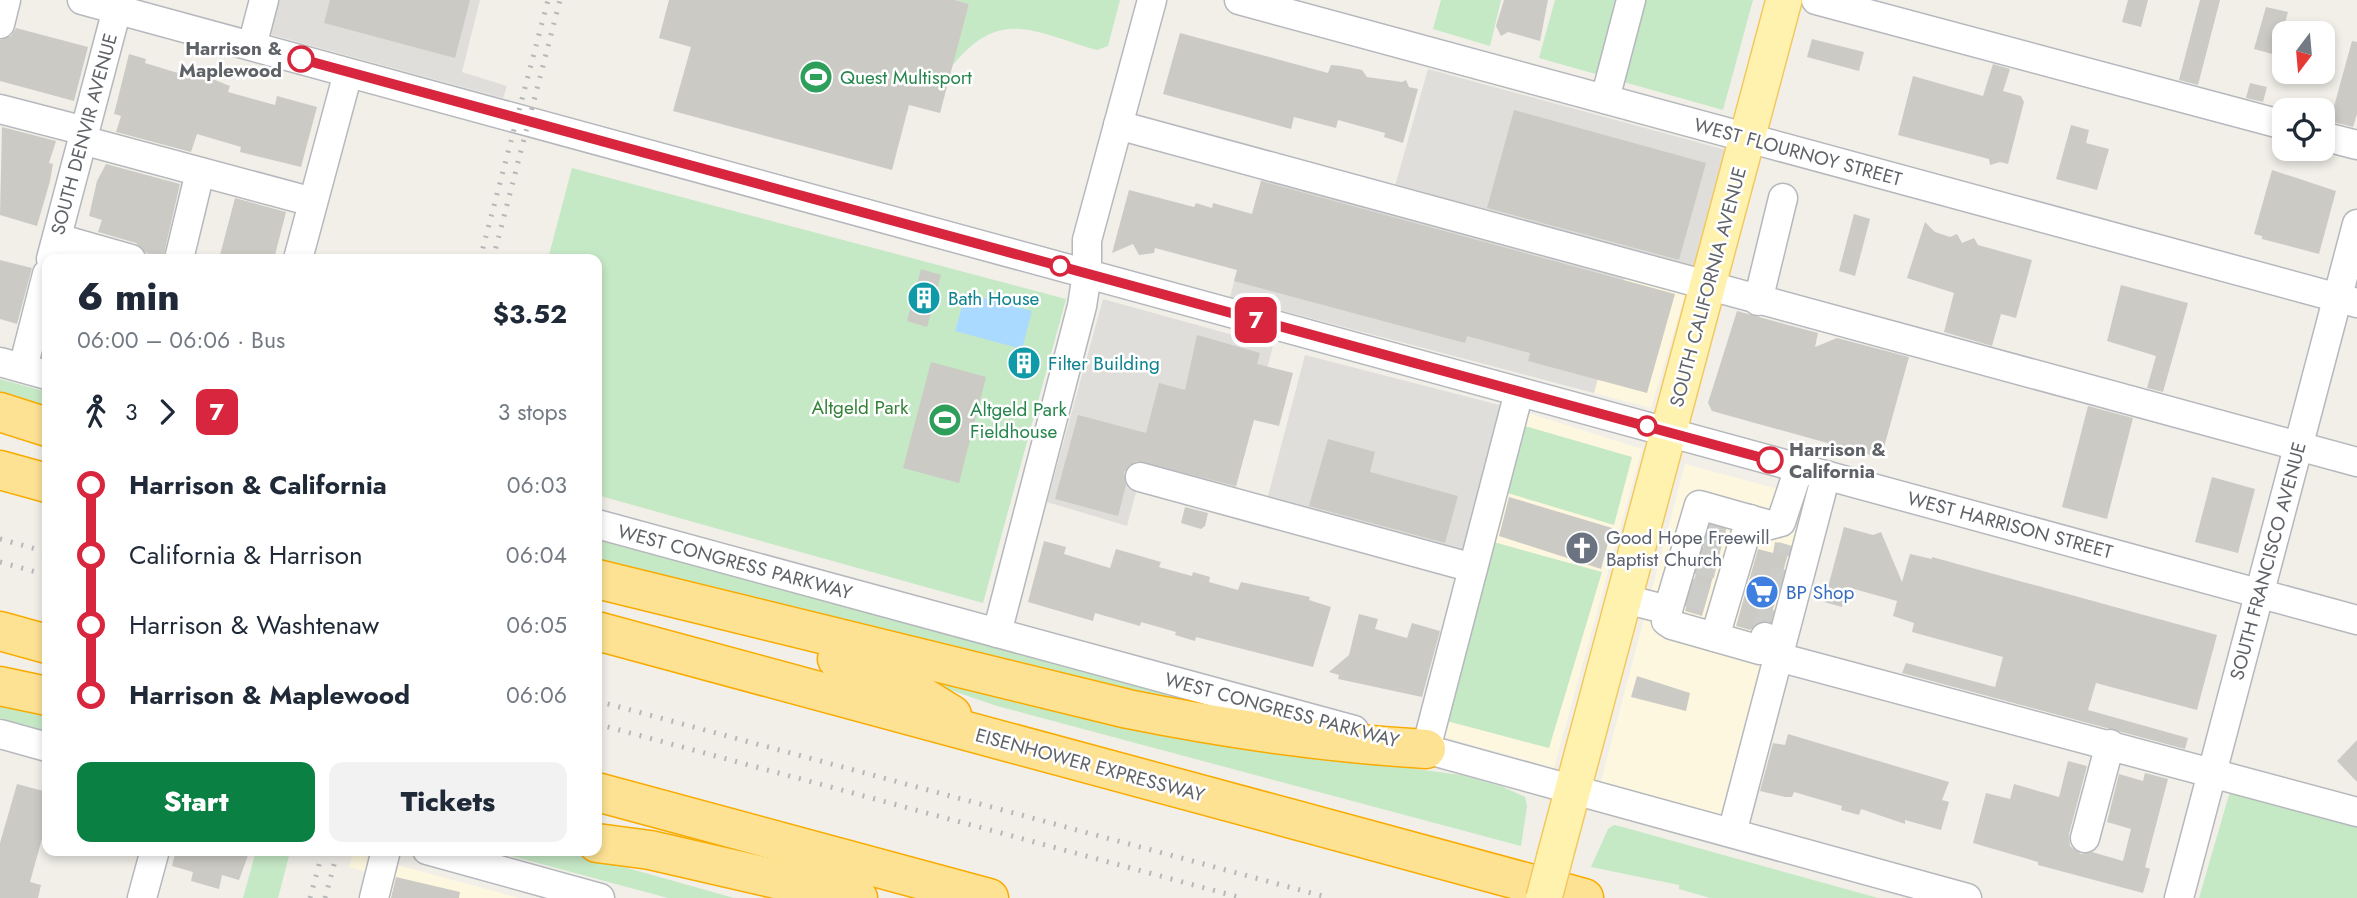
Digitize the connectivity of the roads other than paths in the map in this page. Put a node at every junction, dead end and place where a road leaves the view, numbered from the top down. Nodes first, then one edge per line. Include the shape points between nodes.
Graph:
1 (6, 0) edge
2 (82, 0) edge
3 (264, 0) edge
4 (1152, 0) edge
5 (1239, 0) edge
6 (1631, 0) edge
7 (1784, 0) edge
8 (1816, 0) edge
9 (117, 9) junction
10 (0, 24) edge
11 (252, 46) junction
12 (348, 73) junction
13 (1605, 99) junction
14 (0, 109) edge
15 (2272, 122) edge
16 (1118, 125) junction
17 (84, 136) junction
18 (1748, 138) junction
19 (2335, 139) edge
20 (2357, 145) edge
21 (200, 172) junction
22 (1783, 198) dead end
23 (313, 202) junction
24 (2357, 224) edge
25 (54, 249) edge
26 (92, 254) edge
27 (180, 254) edge
28 (299, 254) edge
29 (1087, 274) junction
30 (1708, 287) junction
31 (42, 294) edge
32 (1758, 301) junction
33 (2347, 301) edge
34 (23, 368) edge
35 (1520, 391) junction
36 (0, 412) edge
37 (0, 425) edge
38 (42, 425) edge
39 (1669, 432) junction
40 (42, 434) edge
41 (2298, 446) junction
42 (2357, 462) edge
43 (0, 470) edge
44 (1813, 472) junction
45 (1140, 477) dead end
46 (42, 482) edge
47 (1787, 507) junction
48 (602, 525) edge
49 (1715, 545) junction
50 (1792, 546) tunnel mouth
51 (1473, 568) junction
52 (602, 580) edge
53 (2259, 593) junction
54 (1692, 598) junction
55 (1625, 599) junction
56 (687, 603) junction
57 (2357, 620) edge
58 (0, 631) edge
59 (602, 632) edge
60 (997, 633) junction
61 (1715, 637) junction
62 (42, 643) edge
63 (1763, 647) junction
64 (0, 734) edge
65 (986, 737) junction
66 (2110, 744) junction
67 (42, 746) edge
68 (1426, 750) junction
69 (2212, 773) junction
70 (1574, 790) junction
71 (602, 793) edge
72 (2357, 813) edge
73 (1732, 833) junction
74 (2085, 838) dead end
75 (602, 844) edge
76 (602, 845) edge
77 (153, 856) edge
78 (384, 856) edge
79 (449, 856) edge
80 (142, 898) edge
81 (374, 898) edge
82 (600, 898) edge
83 (768, 898) edge
84 (858, 898) edge
85 (989, 898) edge
86 (1544, 898) edge
87 (1584, 898) edge
88 (1967, 898) edge
89 (2179, 898) edge

1 - 10 street
2 - 9 street, WEST HARRISON STREET
3 - 11 street
4 - 16 street
5 - 13 street, WEST FLOURNOY STREET
6 - 13 street
7 - 18 main road, SOUTH CALIFORNIA AVENUE
8 - 15 street
9 - 11 street, WEST HARRISON STREET
9 - 17 street, SOUTH DENVIR AVENUE
11 - 12 street, WEST HARRISON STREET
12 - 23 street
12 - 29 street, WEST HARRISON STREET
13 - 18 street, WEST FLOURNOY STREET
14 - 17 street
16 - 29 street via 1087,240
16 - 30 street
17 - 21 street
17 - 25 street, SOUTH DENVIR AVENUE
18 - 30 main road, SOUTH CALIFORNIA AVENUE
18 - 33 street, WEST FLOURNOY STREET
19 - 20 street
21 - 23 street
21 - 27 street
22 - 32 street
23 - 28 street
24 - 33 street, SOUTH FRANCISCO AVENUE
25 - 26 street
29 - 35 street, WEST HARRISON STREET
29 - 60 street
30 - 32 street
30 - 39 main road, SOUTH CALIFORNIA AVENUE
31 - 34 street
32 - 41 street
33 - 41 street, SOUTH FRANCISCO AVENUE
35 - 39 street, WEST HARRISON STREET
35 - 51 street
36 - 38 highway
37 - 40 highway
39 - 44 street, WEST HARRISON STREET
39 - 55 main road, SOUTH CALIFORNIA AVENUE
41 - 42 street
41 - 53 street, SOUTH FRANCISCO AVENUE
43 - 46 highway
44 - 47 street
44 - 53 street, WEST HARRISON STREET
44 - 63 street
45 - 51 street
47 - 49 street via 1781,522
47 - 50 street via 1795,532
48 - 60 street, WEST CONGRESS PARKWAY
49 - 54 street
49 - 54 street
51 - 68 street
52 - 56 highway
53 - 57 street, WEST HARRISON STREET
53 - 69 street, SOUTH FRANCISCO AVENUE
54 - 55 street
54 - 61 street
54 - 61 street via 1666,621
55 - 70 main road, SOUTH CALIFORNIA AVENUE
56 - 65 highway via 902,684
56 - 68 highway via 1217,727
58 - 62 highway
59 - 65 highway, EISENHOWER EXPRESSWAY
60 - 68 street, WEST CONGRESS PARKWAY
61 - 63 street
63 - 66 street
63 - 73 street
64 - 67 street
65 - 87 highway, EISENHOWER EXPRESSWAY
66 - 69 street
66 - 74 street
68 - 70 street, WEST CONGRESS PARKWAY
69 - 72 street
69 - 89 street, SOUTH FRANCISCO AVENUE
70 - 73 street, WEST CONGRESS PARKWAY
70 - 86 main road, SOUTH CALIFORNIA AVENUE, bridge
71 - 85 highway
73 - 88 street, WEST CONGRESS PARKWAY
75 - 84 highway via 650,850
76 - 83 highway
77 - 80 street
78 - 81 street
79 - 82 street

